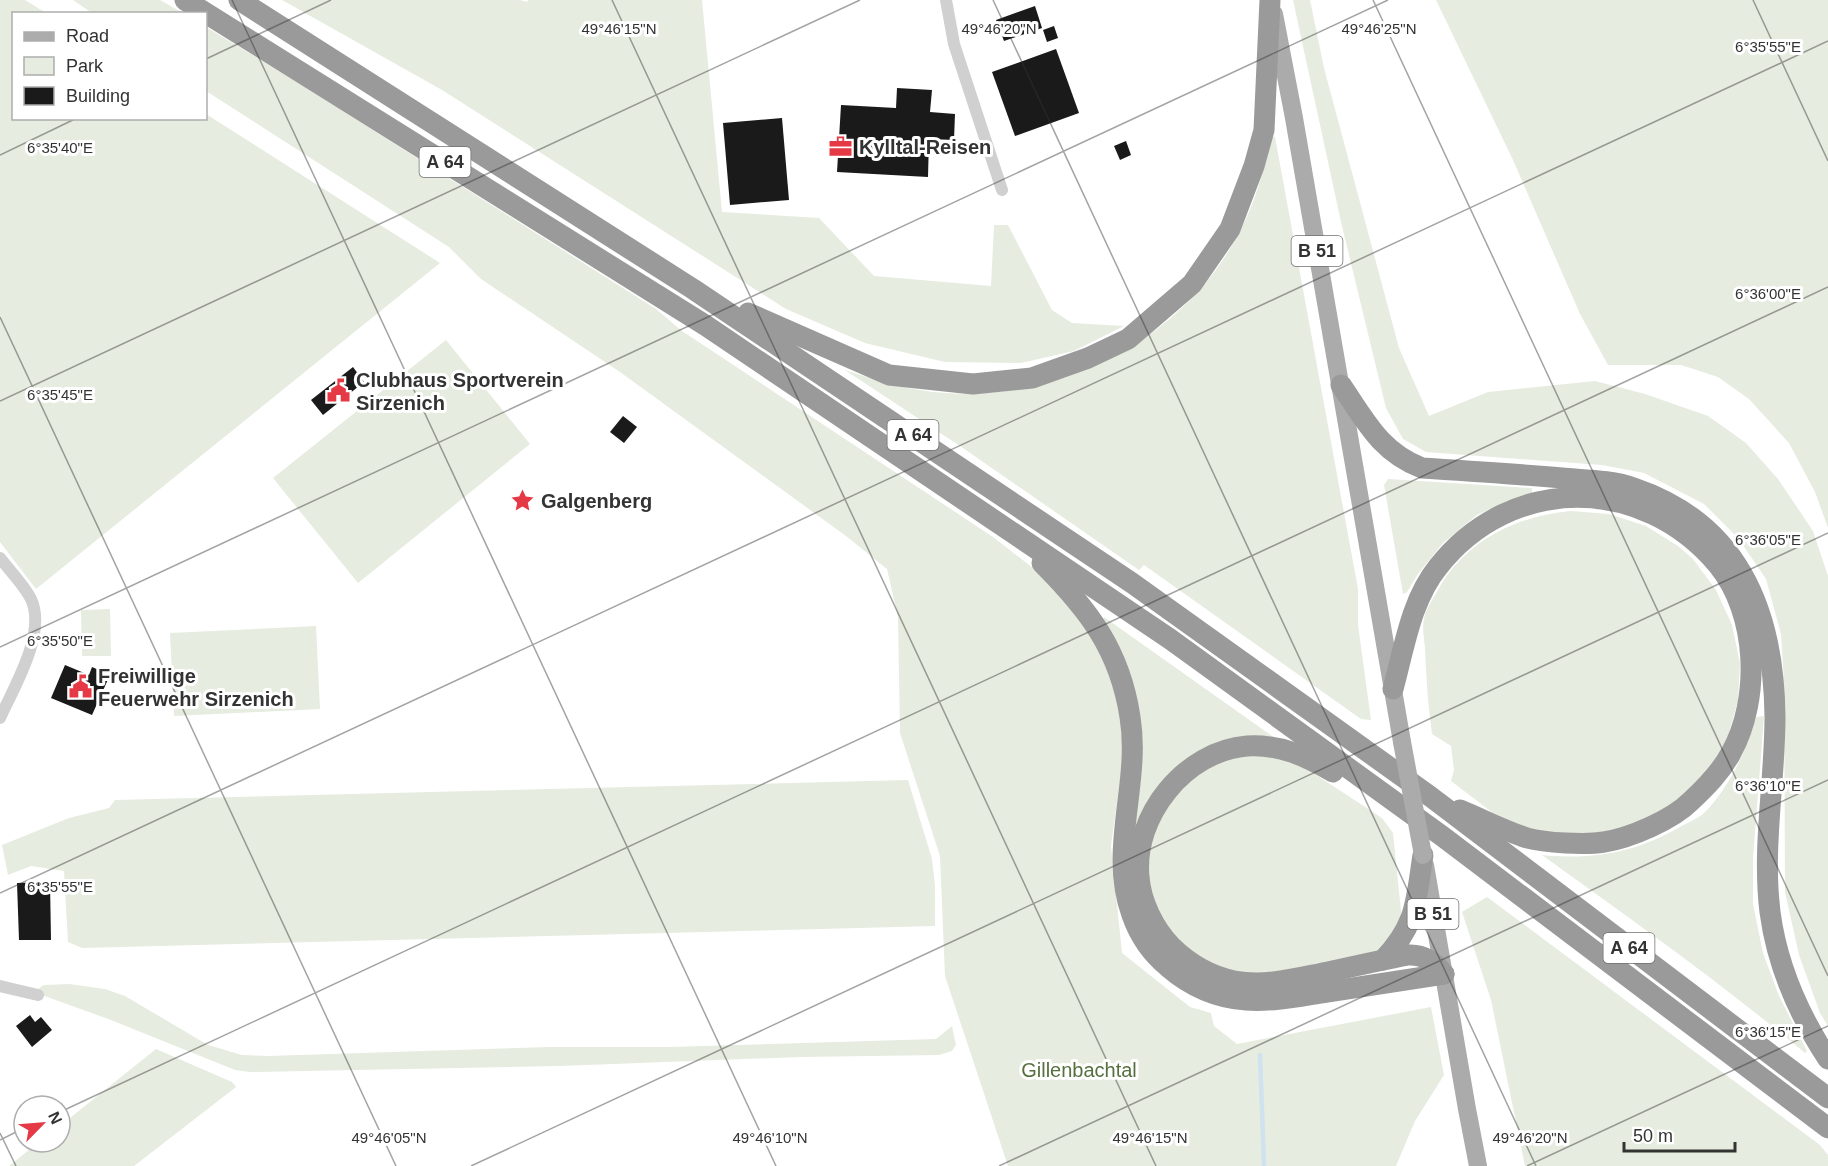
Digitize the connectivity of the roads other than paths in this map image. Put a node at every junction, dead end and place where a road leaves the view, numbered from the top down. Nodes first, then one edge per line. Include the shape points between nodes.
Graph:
1 (185, 0) edge
2 (239, 0) edge
3 (946, 0) edge
4 (1271, 0) edge
5 (204, 12) edge
6 (207, 14) edge
7 (1002, 190) dead end
8 (693, 289) junction
9 (1341, 385) junction
10 (1005, 526) junction
11 (0, 558) edge
12 (1393, 689) junction
13 (0, 718) edge
14 (1431, 797) junction
15 (1442, 836) junction
16 (1423, 855) junction
17 (1383, 960) junction
18 (1444, 974) junction
19 (1, 988) edge
20 (38, 995) dead end
21 (1828, 1059) edge
22 (1828, 1098) edge
23 (1803, 1110) junction
24 (1828, 1128) edge
25 (1828, 1137) edge
26 (1478, 1166) edge

1 - 5 highway, A 64
2 - 8 highway, A 64
3 - 7 street via 954,44
4 - 8 highway via 1264,130 1230,229 1192,284 1128,339 1032,378 973,384 923,380 889,375
4 - 9 main road, B 51
6 - 10 highway, A 64 via 705,325
8 - 14 highway, A 64 via 1132,583
9 - 12 main road, B 51
9 - 21 highway via 1376,436 1404,461 1422,468 1632,487 1673,504 1710,531 1734,560 1751,589 1764,625 1773,676 1775,719 1767,859 1770,913 1793,996
10 - 15 highway, A 64 via 1170,639
10 - 18 highway via 1081,604 1116,663 1132,736 1122,844 1124,888 1137,928 1162,962 1202,989 1247,1000 1276,1000
11 - 13 street via 31,598 35,622 33,641
12 - 14 highway via 1419,600 1436,568 1470,533 1526,504 1589,497 1628,504 1661,518 1691,538 1719,566 1738,598 1750,642 1751,682 1745,716 1731,753 1688,805 1636,832 1605,842 1569,843 1529,838
12 - 16 main road, B 51, bridge
14 - 22 highway, A 64
15 - 17 highway via 1311,759 1266,747 1233,749 1194,765 1168,789 1155,810 1140,850 1140,888 1157,929 1190,962 1222,978 1268,983
15 - 23 highway, A 64
16 - 17 highway via 1410,923 1400,942
16 - 18 main road, B 51
17 - 18 highway via 1422,956
18 - 26 main road, B 51
19 - 20 street
23 - 24 highway, A 64
23 - 25 highway

